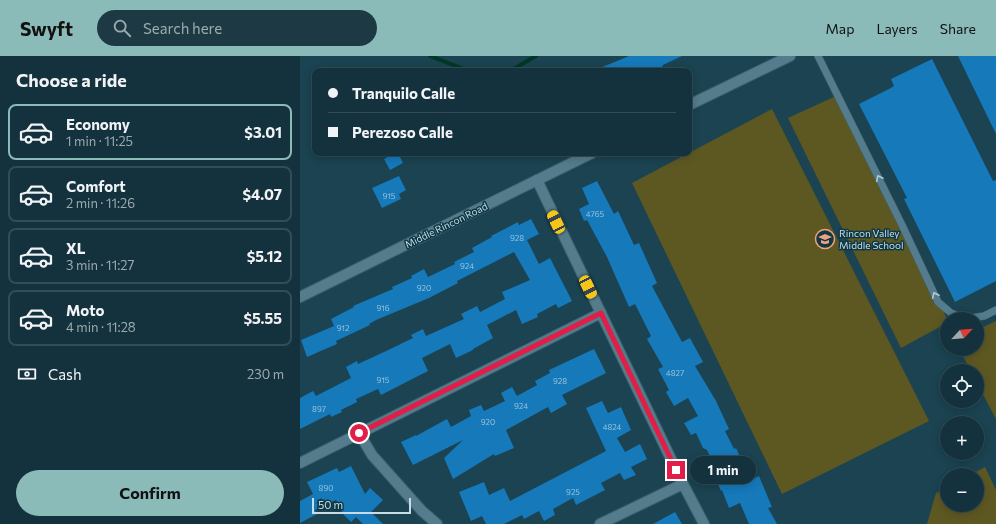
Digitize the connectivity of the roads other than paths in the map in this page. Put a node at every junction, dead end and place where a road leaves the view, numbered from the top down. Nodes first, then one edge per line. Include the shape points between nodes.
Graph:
1 (790, 56) edge
2 (818, 56) edge
3 (692, 105) edge
4 (586, 156) edge
5 (537, 180) junction
6 (300, 297) edge
7 (996, 310) edge
8 (950, 312) edge
9 (601, 313) junction
10 (984, 316) edge
11 (359, 433) junction
12 (300, 462) edge
13 (683, 484) junction
14 (437, 524) edge
15 (600, 524) edge
16 (704, 524) edge

1 - 3 street
8 -> 2 lane via 938,302
4 - 5 street, Middle Rincon Road
5 - 6 street, Middle Rincon Road
5 - 9 street
7 - 10 lane
9 - 11 street
9 - 13 street
11 - 12 street
11 - 14 street via 372,455
13 - 15 street
13 - 16 street

